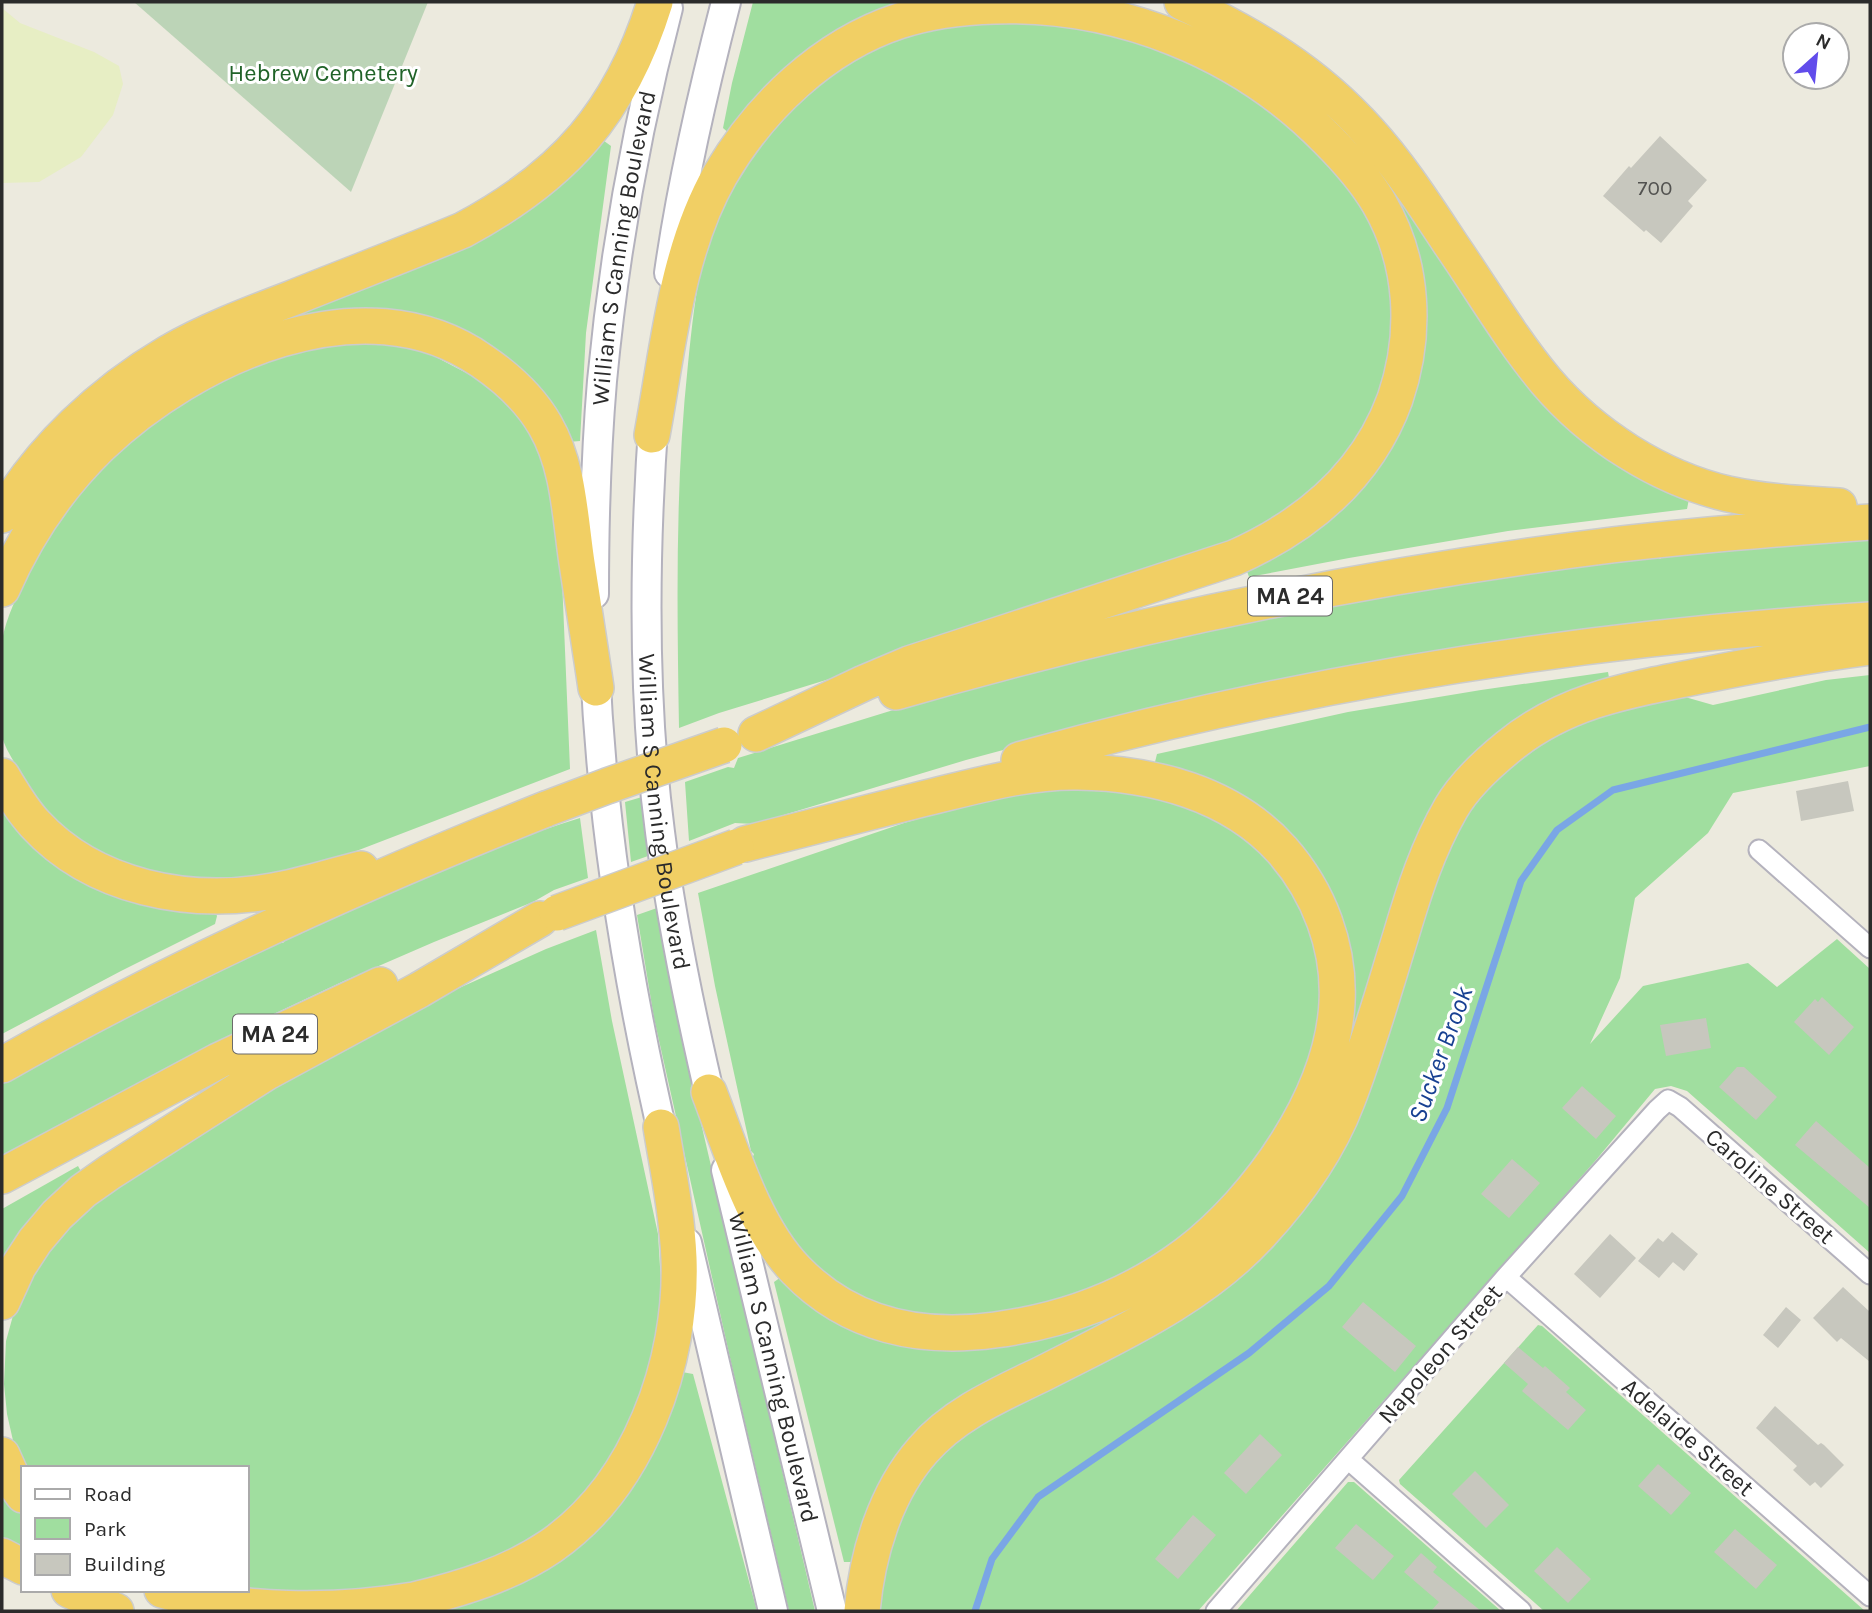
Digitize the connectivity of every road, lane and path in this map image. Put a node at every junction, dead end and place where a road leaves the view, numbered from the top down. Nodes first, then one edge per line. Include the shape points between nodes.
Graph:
1 (655, 2) edge
2 (670, 2) edge
3 (726, 2) edge
4 (1182, 2) edge
5 (652, 435) junction
6 (1870, 507) edge
7 (2, 515) edge
8 (1870, 522) edge
9 (2, 589) edge
10 (1870, 620) edge
11 (1870, 647) edge
12 (596, 688) junction
13 (740, 739) junction
14 (2, 776) edge
15 (508, 824) junction
16 (741, 846) junction
17 (1759, 850) dead end
18 (549, 916) junction
19 (1870, 948) edge
20 (2, 1065) edge
21 (709, 1092) junction
22 (1668, 1101) joint
23 (661, 1127) junction
24 (2, 1176) edge
25 (1870, 1274) edge
26 (1506, 1277) junction
27 (2, 1302) edge
28 (2, 1455) edge
29 (1348, 1459) junction
30 (21, 1492) edge
31 (2, 1556) edge
32 (21, 1566) edge
33 (73, 1592) edge
34 (170, 1592) edge
35 (1870, 1596) edge
36 (116, 1611) edge
37 (773, 1611) edge
38 (832, 1611) edge
39 (862, 1611) edge
40 (1216, 1611) edge
41 (1521, 1611) edge

1 - 7 highway via 639,48 611,101 587,134 526,192 463,230 219,327 130,377 48,453
2 - 12 main road, William S Canning Boulevard via 630,173 607,336 595,513
3 - 5 main road, William S Canning Boulevard via 678,217
4 - 6 highway via 1263,43 1344,106 1393,160 1532,363 1567,403 1609,438 1656,467 1716,491 1779,502
5 - 13 highway via 683,268 720,176 749,133 800,79 855,40 914,17 979,6 1060,8 1111,17 1188,43 1271,91 1320,131 1365,181 1396,239 1409,301 1408,344 1399,386 1364,457 1315,510 1234,558 909,664
5 - 21 main road, William S Canning Boulevard via 648,634 654,785 672,917
8 - 13 highway, MA 24 via 1611,545 1339,587 1094,639
9 - 12 highway via 45,510 79,467 121,427 174,388 245,352 299,335 368,325 413,330 456,346 495,370 530,403 549,433 565,481
10 - 16 highway, MA 24 via 1561,650 1298,694 1041,754
11 - 39 highway via 1745,667 1582,703 1532,729 1490,762 1453,805 1424,862 1346,1104 1298,1189 1257,1238 1185,1297 971,1410 936,1436 910,1467 888,1506 872,1551
12 - 23 main road, William S Canning Boulevard via 620,911
13 - 15 highway, MA 24, bridge
14 - 15 highway via 35,824 78,860 130,884 195,895 274,891 398,860
15 - 20 highway, MA 24 via 247,940
16 - 18 highway, MA 24, bridge
16 - 21 highway via 1029,776 1099,773 1158,781 1204,796 1253,822 1294,863 1310,888 1332,944 1337,1005 1325,1062 1302,1116 1268,1170 1225,1220 1166,1268 1119,1294 1062,1317 1005,1329 950,1334 902,1329 856,1314 816,1288 783,1255 761,1220
17 - 19 street
18 - 24 highway, MA 24 via 274,1034
18 - 27 highway via 267,1072 92,1184 35,1241
21 - 38 main road, William S Canning Boulevard
22 - 25 street, Caroline Street
22 - 26 street, Napoleon Street
23 - 34 highway via 677,1224 673,1340 651,1417 632,1454 584,1519 516,1567 394,1604 276,1609
23 - 37 main road, William S Canning Boulevard
26 - 29 street, Napoleon Street
26 - 35 street, Adelaide Street
28 - 30 highway
29 - 40 street, Napoleon Street
29 - 41 street
31 - 32 highway
33 - 36 highway

